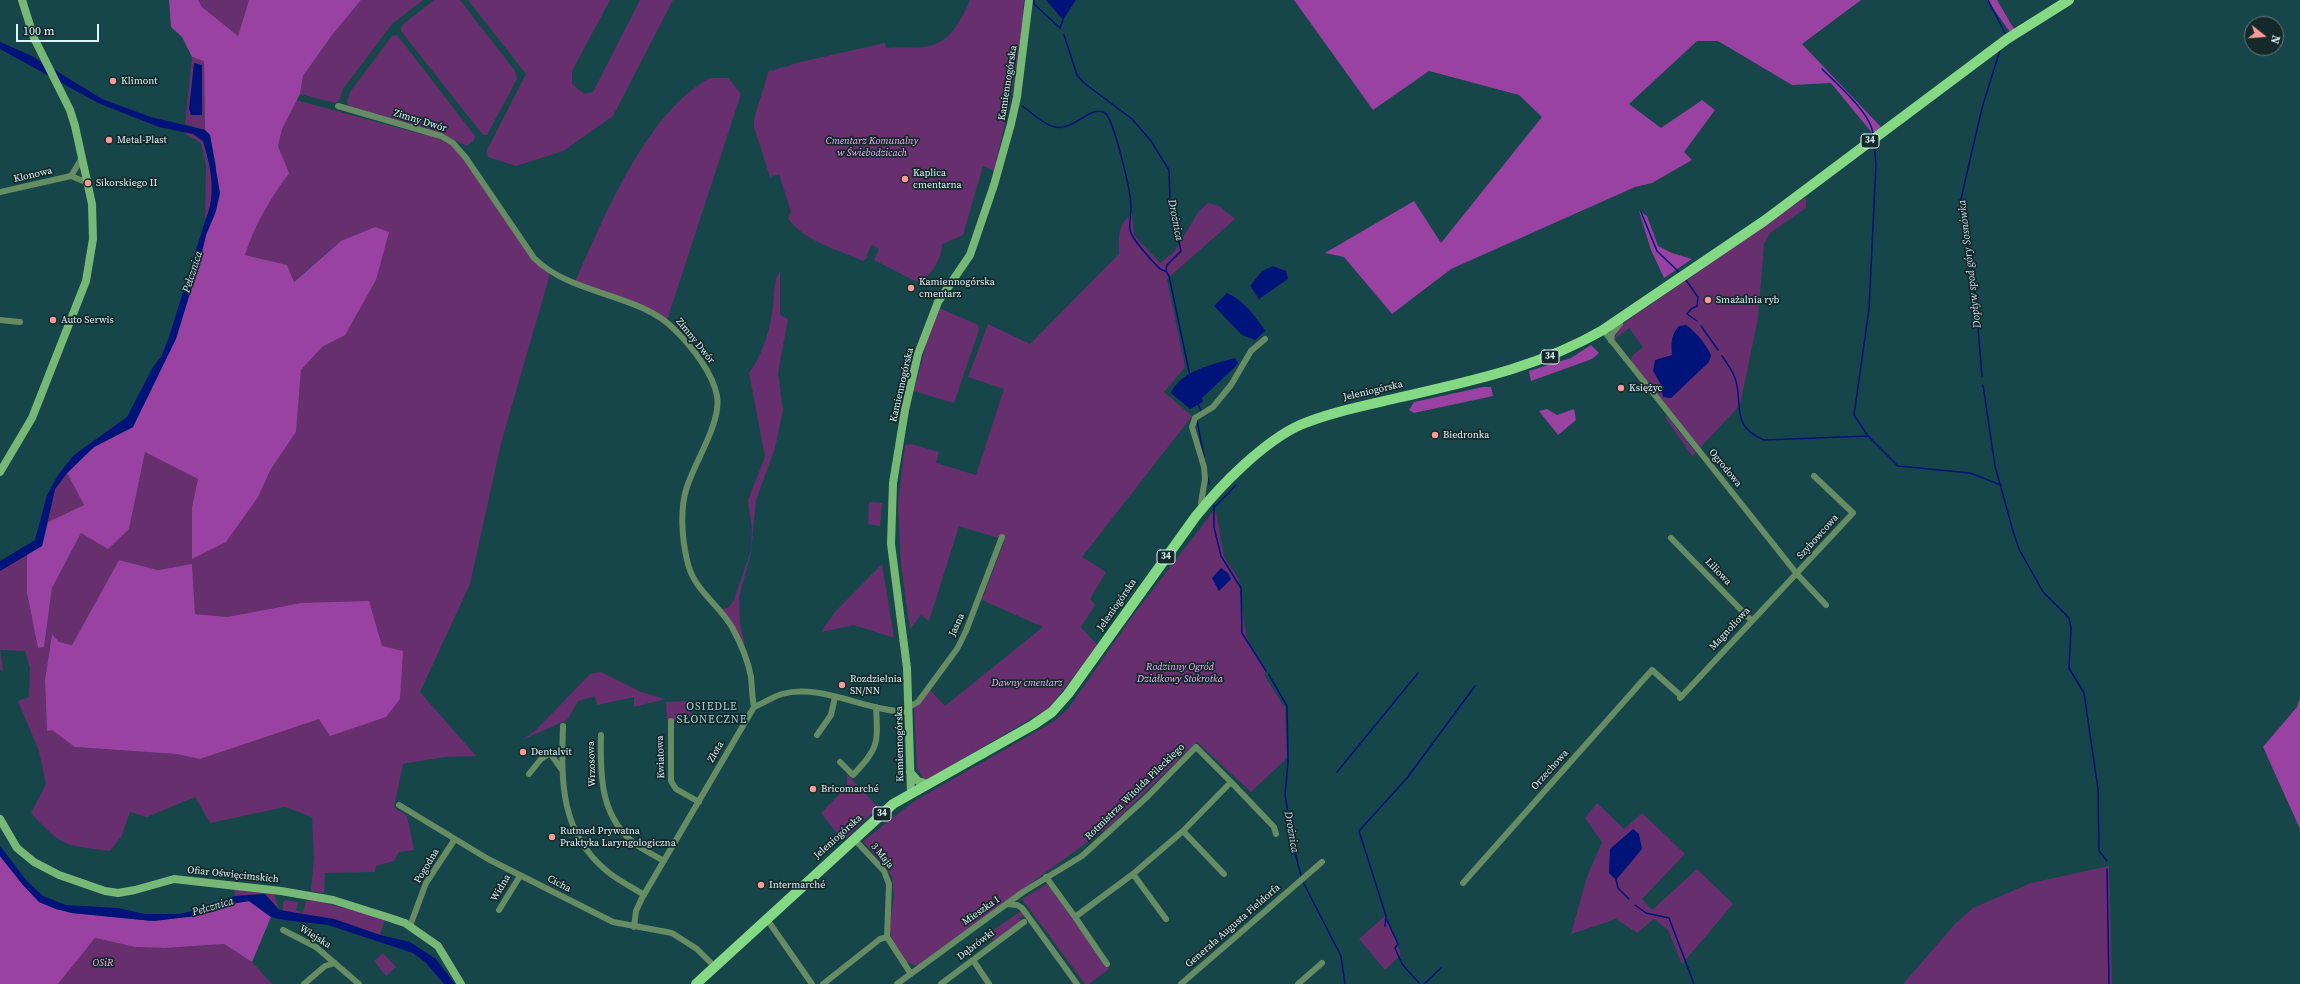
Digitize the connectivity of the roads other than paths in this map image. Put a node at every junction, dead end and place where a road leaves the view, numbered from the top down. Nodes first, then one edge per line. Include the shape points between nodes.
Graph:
1 (22, 0) edge
2 (1029, 0) edge
3 (2069, 0) edge
4 (338, 106) dead end
5 (82, 158) junction
6 (71, 176) junction
7 (88, 183) junction
8 (0, 192) edge
9 (1643, 303) junction
10 (0, 320) edge
11 (20, 322) dead end
12 (1603, 330) junction
13 (1265, 339) dead end
14 (1611, 341) junction
15 (0, 472) edge
16 (1814, 476) dead end
17 (1203, 507) junction
18 (1002, 537) dead end
19 (1671, 538) dead end
20 (1797, 574) junction
21 (1826, 605) dead end
22 (1751, 620) junction
23 (1652, 670) joint
24 (835, 697) junction
25 (754, 707) junction
26 (876, 708) junction
27 (909, 710) junction
28 (671, 721) dead end
29 (563, 726) dead end
30 (601, 735) dead end
31 (817, 736) dead end
32 (840, 762) dead end
33 (562, 770) junction
34 (910, 772) junction
35 (529, 774) dead end
36 (1231, 782) junction
37 (928, 784) junction
38 (911, 793) junction
39 (699, 802) junction
40 (399, 805) dead end
41 (0, 819) edge
42 (1183, 831) junction
43 (1276, 834) dead end
44 (854, 839) junction
45 (455, 840) junction
46 (664, 861) junction
47 (1322, 862) dead end
48 (1132, 874) junction
49 (1224, 874) dead end
50 (520, 876) junction
51 (1046, 877) junction
52 (1463, 883) dead end
53 (644, 895) junction
54 (1007, 904) junction
55 (500, 910) dead end
56 (1075, 917) junction
57 (766, 918) junction
58 (1166, 919) dead end
59 (1024, 922) dead end
60 (410, 926) junction
61 (634, 926) junction
62 (283, 930) dead end
63 (887, 937) junction
64 (973, 960) junction
65 (335, 963) junction
66 (1322, 963) dead end
67 (1107, 964) dead end
68 (714, 966) junction
69 (911, 974) junction
70 (304, 984) edge
71 (359, 984) edge
72 (461, 984) edge
73 (696, 984) edge
74 (812, 984) edge
75 (824, 984) edge
76 (897, 984) edge
77 (941, 984) edge
78 (989, 984) edge
79 (1077, 984) edge
80 (1181, 984) edge
81 (1298, 984) edge

1 - 5 street via 34,38 72,115
2 - 27 street, Kamiennogórska via 1017,97 994,185 970,255 941,297 931,317 918,354 904,410 893,483 891,544 905,643
3 - 9 main road, 34 via 2007,39 1764,221
4 - 25 street, Zimny Dwór via 433,133 453,143 534,258 545,269 570,282 661,318 677,332 701,362 716,392 717,408 685,496 683,521 687,561 698,587 725,617 741,645 749,670
5 - 6 street
5 - 7 street
6 - 7 street
6 - 8 street, Klonowa
7 - 15 street via 94,226 86,281 32,418
9 - 12 main road, 34
9 - 14 street via 1615,328
10 - 11 street
12 - 14 street, Ogrodowa
12 - 17 main road, Jeleniogórska / 34 via 1576,346 1493,376 1338,412 1300,425 1281,436 1241,468
13 - 17 street via 1251,351 1231,385 1213,407 1195,418 1192,427 1204,467 1201,503
14 - 20 street, Ogrodowa
16 - 20 street, Szybowcowa via 1853,513
17 - 37 main road, Jeleniogórska / 34 via 1061,702 1033,725
18 - 27 street, Jasna via 957,649 918,702
19 - 22 street, Liliowa
20 - 21 street, Ogrodowa
20 - 22 street, Magnoliowa
22 - 23 street, Magnoliowa via 1680,697
23 - 52 street, Orzechowa
24 - 25 street via 795,691 774,696
24 - 26 street
24 - 31 street via 831,715
25 - 39 street, Złota
26 - 27 street
26 - 32 street via 877,737 871,755 853,775
27 - 34 street, Kamiennogórska
28 - 39 street, Kwiatowa via 671,781 676,789
29 - 33 street
30 - 46 street, Wrzosowa via 602,790 609,812 627,837
33 - 35 street via 550,752
33 - 53 street via 566,809 584,846 607,871
34 - 37 street via 918,782
34 - 38 street, Kamiennogórska
36 - 42 street
36 - 43 street, Rotmistrza Witolda Pileckiego via 1274,827
36 - 51 street, Rotmistrza Witolda Pileckiego via 1196,747 1147,797 1082,856
37 - 38 main road, Jeleniogórska / 34
38 - 44 main road, Jeleniogórska / 34 via 893,804
39 - 46 street, Złota
40 - 45 street, Cicha
41 - 60 street, Ofiar Oświęcimskich via 11,841 34,862 58,875 104,891 135,890 174,879 262,888 332,900
42 - 48 street
42 - 49 street
44 - 57 main road, Jeleniogórska / 34
44 - 63 street, 3 Maja via 884,871 889,884
45 - 50 street, Cicha
45 - 60 street, Pogodna via 426,883
46 - 53 street, Złota
47 - 80 street, Generała Augusta Fieldorfa
48 - 56 street
48 - 58 street
50 - 55 street, Widna
50 - 61 street, Cicha via 613,922
51 - 54 street, Rotmistrza Witolda Pileckiego
51 - 56 street
53 - 61 street, Złota via 636,911
54 - 69 street, Mieszka I
54 - 79 street, Mieszka I via 1017,904 1022,908
56 - 67 street
57 - 68 main road, Jeleniogórska / 34
57 - 74 street
59 - 64 street, Dąbrówki
60 - 72 street, Ofiar Oświęcimskich via 438,946
61 - 68 street, Cicha via 672,933 697,949
62 - 65 street, Wiejska via 316,948
63 - 69 street
63 - 75 street
64 - 77 street, Dąbrówki
64 - 78 street
65 - 70 street, Wiejska via 326,966
65 - 71 street, Wiejska
66 - 81 street
68 - 73 main road, Jeleniogórska / 34
69 - 76 street, Mieszka I

